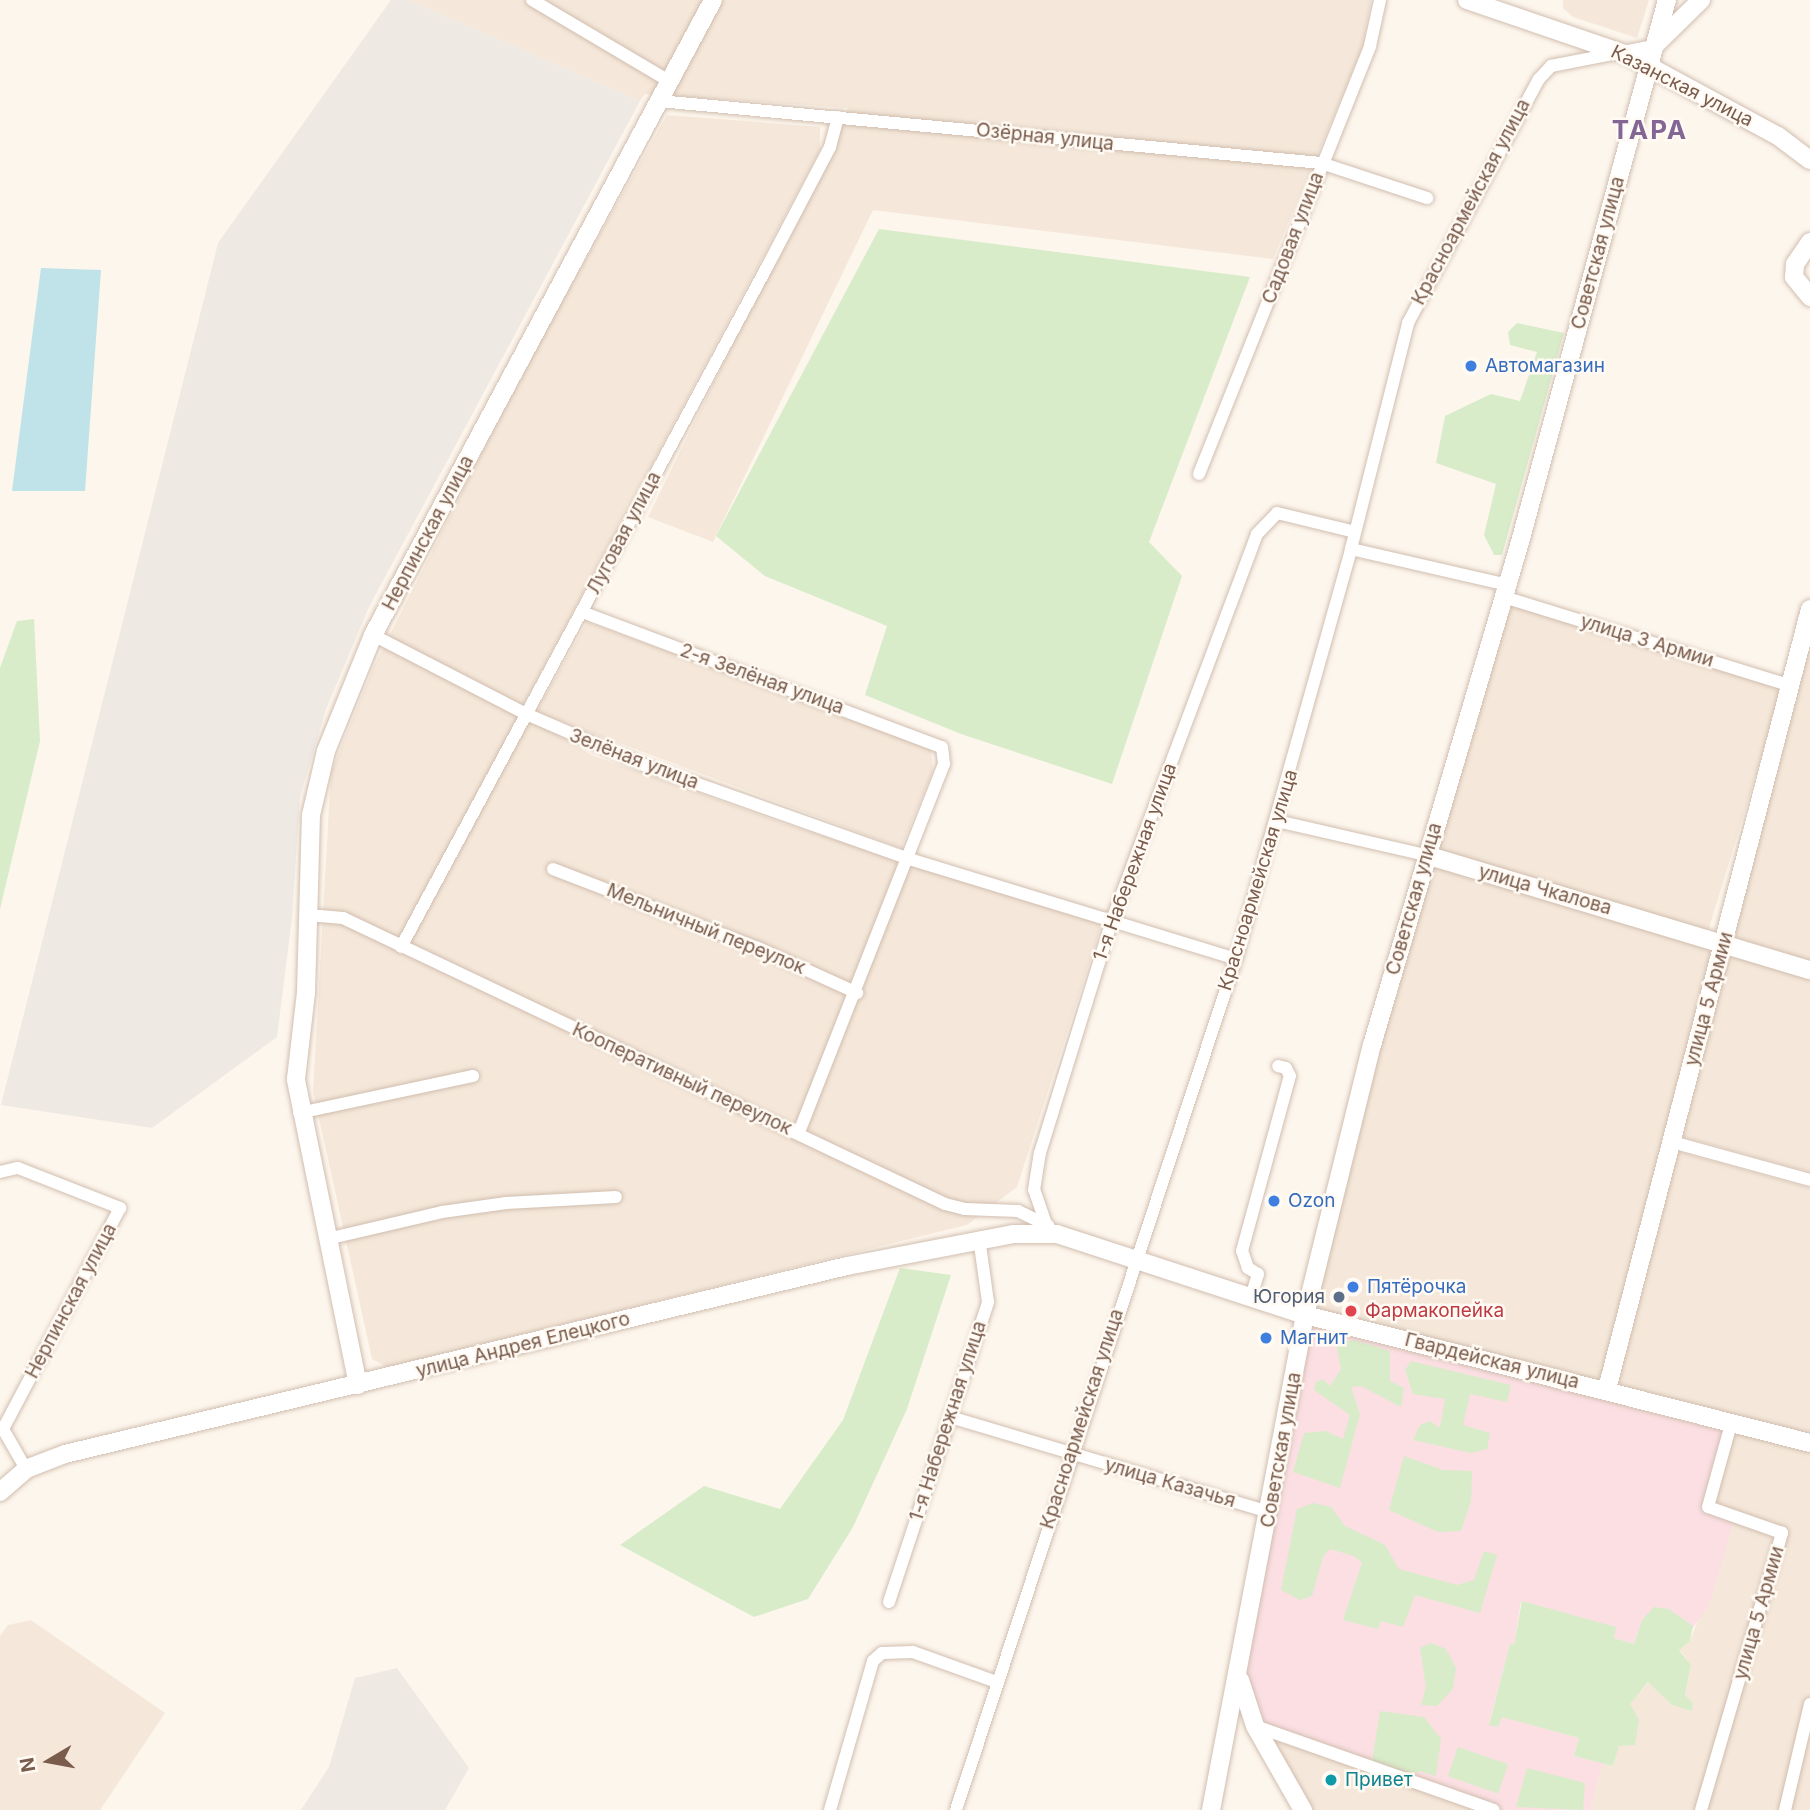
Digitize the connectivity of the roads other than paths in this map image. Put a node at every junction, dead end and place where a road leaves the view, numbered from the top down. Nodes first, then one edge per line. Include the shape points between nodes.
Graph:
1 (532, 0) edge
2 (713, 0) edge
3 (1380, 0) edge
4 (1467, 0) edge
5 (1667, 0) edge
6 (1701, 0) edge
7 (1654, 46) junction
8 (1628, 55) junction
9 (1648, 67) junction
10 (669, 81) junction
11 (659, 101) junction
12 (838, 117) junction
13 (1810, 160) edge
14 (1321, 163) junction
15 (1427, 198) dead end
16 (1810, 242) edge
17 (1810, 298) edge
18 (1199, 474) dead end
19 (1355, 532) junction
20 (1351, 549) junction
21 (1506, 591) junction
22 (1810, 609) edge
23 (582, 612) junction
24 (373, 635) junction
25 (1791, 686) junction
26 (526, 714) junction
27 (1277, 821) junction
28 (1426, 855) junction
29 (906, 858) junction
30 (553, 869) dead end
31 (308, 915) junction
32 (1112, 920) junction
33 (1724, 943) junction
34 (401, 947) junction
35 (1236, 959) junction
36 (1810, 970) edge
37 (856, 993) junction
38 (1278, 1066) dead end
39 (473, 1076) dead end
40 (299, 1112) junction
41 (799, 1132) junction
42 (1672, 1142) junction
43 (0, 1172) edge
44 (1810, 1180) edge
45 (616, 1197) dead end
46 (1051, 1229) junction
47 (979, 1238) junction
48 (327, 1239) junction
49 (1135, 1257) junction
50 (1251, 1297) junction
51 (1305, 1315) junction
52 (358, 1385) junction
53 (1607, 1389) junction
54 (950, 1417) junction
55 (1731, 1424) junction
56 (1810, 1443) edge
57 (1071, 1454) junction
58 (26, 1469) junction
59 (0, 1492) edge
60 (1269, 1512) junction
61 (889, 1602) dead end
62 (1239, 1676) junction
63 (997, 1682) junction
64 (1810, 1704) edge
65 (1255, 1726) junction
66 (830, 1810) edge
67 (956, 1810) edge
68 (1211, 1810) edge
69 (1303, 1810) edge
70 (1494, 1810) edge
71 (1701, 1810) edge
72 (1784, 1810) edge

1 - 10 street
2 - 10 main road, Нерпинская улица
3 - 14 street, Садовая улица via 1370,46
4 - 8 main road, Казанская улица
5 - 7 main road, Советская улица
6 - 7 main road
7 - 8 street, Красноармейская улица
7 - 9 main road, Советская улица
8 - 9 main road, Казанская улица
8 - 19 street, Красноармейская улица via 1551,66 1521,104 1484,184 1424,286 1408,323
9 - 13 main road, Казанская улица via 1778,136
9 - 21 main road, Советская улица
10 - 11 main road, Нерпинская улица
11 - 12 street, Озёрная улица
11 - 24 main road, Нерпинская улица
12 - 14 street, Озёрная улица
12 - 23 street, Луговая улица via 830,147
14 - 15 street, Озёрная улица
14 - 18 street, Садовая улица
16 - 17 main road via 1795,264 1794,277
19 - 20 street, Красноармейская улица
19 - 32 street, 1-я Набережная улица via 1277,513 1257,534
20 - 21 street, улица 3 Армии
20 - 27 street, Красноармейская улица
21 - 25 street, улица 3 Армии
21 - 28 main road, Советская улица
22 - 25 main road, улица 5 Армии
23 - 26 street, Луговая улица
23 - 29 street, 2-я Зелёная улица via 942,747 944,764
24 - 26 street, Зелёная улица
24 - 31 main road, Нерпинская улица via 326,751 311,815
25 - 33 main road, улица 5 Армии
26 - 29 street, Зелёная улица via 644,765
26 - 34 street, Луговая улица
27 - 28 street, улица Чкалова
27 - 35 street, Красноармейская улица
28 - 33 main road, улица Чкалова
28 - 51 main road, Советская улица via 1372,1045
29 - 32 street, Зелёная улица
29 - 37 street
30 - 37 street, Мельничный переулок via 758,948
31 - 34 street, Кооперативный переулок via 343,918
31 - 40 main road, Нерпинская улица via 306,993 296,1079
32 - 35 street, Зелёная улица
32 - 46 street, 1-я Набережная улица via 1040,1153 1034,1190
33 - 36 main road, улица Чкалова
33 - 42 main road, улица 5 Армии
34 - 41 street, Кооперативный переулок
35 - 49 street, Красноармейская улица
37 - 41 street
38 - 50 street via 1286,1068 1290,1076 1242,1251 1248,1268 1258,1274
39 - 40 street
40 - 48 main road, Нерпинская улица
41 - 46 street, Кооперативный переулок via 862,1168 945,1204 1018,1211
42 - 44 street
42 - 53 main road, улица 5 Армии
43 - 58 street, Нерпинская улица via 18,1168 120,1208 3,1429
45 - 48 street via 493,1204
46 - 47 main road, улица Андрея Елецкого
46 - 49 main road, Гвардейская улица
47 - 52 main road, улица Андрея Елецкого
47 - 54 street, 1-я Набережная улица via 988,1303
48 - 52 main road, Нерпинская улица
49 - 50 main road, Гвардейская улица
49 - 57 street, Красноармейская улица
50 - 51 main road, Гвардейская улица
51 - 53 main road, Гвардейская улица
51 - 60 main road, Советская улица
52 - 58 main road, улица Андрея Елецкого via 65,1454
53 - 55 main road, Гвардейская улица
54 - 57 street, улица Казачья
54 - 61 street, 1-я Набережная улица
55 - 56 main road, Гвардейская улица
55 - 71 street, улица 5 Армии via 1708,1507 1782,1533
57 - 60 street, улица Казачья
57 - 63 street, Красноармейская улица
58 - 59 main road, улица Андрея Елецкого
60 - 62 main road, Советская улица
62 - 65 main road
62 - 68 main road, Советская улица
63 - 66 street via 913,1652 882,1653 873,1661
63 - 67 street, Красноармейская улица
64 - 72 street
65 - 69 main road
65 - 70 street

